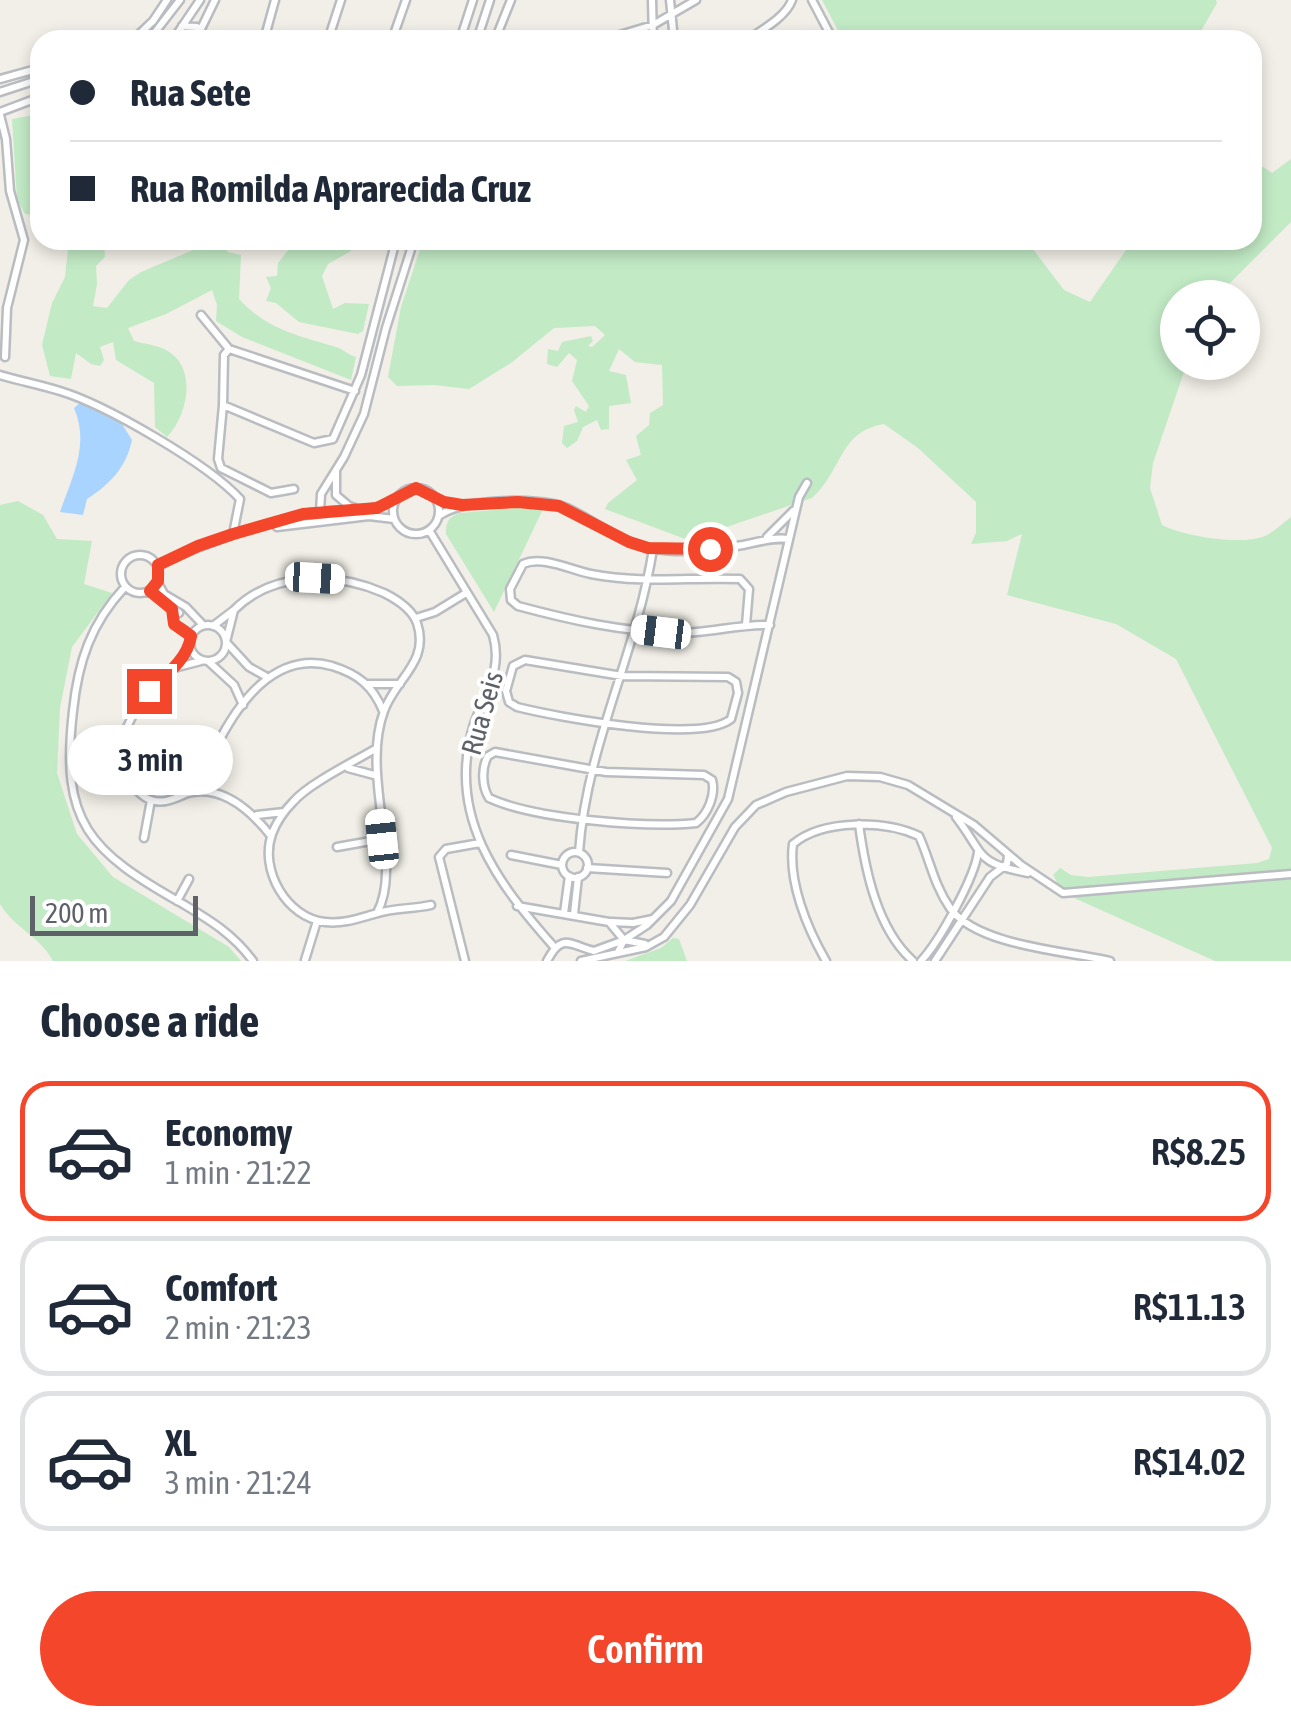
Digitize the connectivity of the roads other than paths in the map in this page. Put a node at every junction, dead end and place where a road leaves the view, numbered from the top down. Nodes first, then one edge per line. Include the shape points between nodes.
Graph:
1 (167, 0) edge
2 (180, 0) edge
3 (200, 0) edge
4 (215, 0) edge
5 (275, 0) edge
6 (340, 0) edge
7 (406, 0) edge
8 (473, 0) edge
9 (490, 0) edge
10 (511, 0) edge
11 (652, 0) edge
12 (670, 0) edge
13 (696, 0) edge
14 (812, 0) edge
15 (792, 3) edge
16 (672, 15) junction
17 (653, 25) junction
18 (181, 26) junction
19 (144, 30) edge
20 (156, 30) edge
21 (179, 30) edge
22 (195, 30) edge
23 (201, 30) edge
24 (267, 30) edge
25 (331, 30) edge
26 (396, 30) edge
27 (463, 30) edge
28 (481, 30) edge
29 (499, 30) edge
30 (636, 30) edge
31 (653, 30) edge
32 (673, 30) edge
33 (759, 30) edge
34 (828, 30) edge
35 (30, 71) edge
36 (0, 80) edge
37 (30, 82) edge
38 (0, 92) edge
39 (30, 101) edge
40 (0, 114) edge
41 (9, 182) junction
42 (0, 186) edge
43 (393, 250) edge
44 (411, 250) edge
45 (201, 315) dead end
46 (225, 348) junction
47 (5, 357) dead end
48 (0, 375) edge
49 (355, 391) junction
50 (222, 405) junction
51 (336, 470) junction
52 (807, 483) dead end
53 (294, 489) dead end
54 (321, 494) junction
55 (397, 498) junction
56 (436, 498) junction
57 (462, 505) junction
58 (796, 506) junction
59 (363, 508) junction
60 (320, 512) junction
61 (303, 514) junction
62 (439, 516) junction
63 (344, 519) junction
64 (395, 520) junction
65 (257, 528) junction
66 (429, 530) junction
67 (233, 534) junction
68 (789, 540) junction
69 (760, 542) junction
70 (654, 548) junction
71 (158, 565) junction
72 (648, 581) junction
73 (158, 583) junction
74 (125, 587) junction
75 (150, 591) junction
76 (466, 592) junction
77 (234, 610) junction
78 (179, 611) junction
79 (416, 618) junction
80 (197, 620) junction
81 (746, 625) junction
82 (208, 626) junction
83 (770, 626) junction
84 (638, 630) junction
85 (188, 634) junction
86 (226, 642) junction
87 (190, 647) junction
88 (205, 660) junction
89 (174, 668) junction
90 (622, 676) junction
91 (267, 677) junction
92 (367, 684) junction
93 (400, 684) junction
94 (243, 705) junction
95 (383, 712) junction
96 (603, 724) junction
97 (377, 748) junction
98 (347, 768) junction
99 (591, 770) junction
100 (206, 772) junction
101 (375, 775) junction
102 (192, 792) junction
103 (217, 793) junction
104 (151, 800) junction
105 (285, 812) junction
106 (255, 814) junction
107 (954, 814) junction
108 (581, 818) junction
109 (859, 824) junction
110 (984, 833) junction
111 (271, 836) junction
112 (144, 838) dead end
113 (382, 839) junction
114 (970, 840) junction
115 (480, 843) junction
116 (337, 848) dead end
117 (579, 852) junction
118 (978, 852) junction
119 (1008, 854) junction
120 (511, 855) dead end
121 (562, 864) junction
122 (588, 868) junction
123 (1002, 868) junction
124 (974, 872) junction
125 (667, 873) dead end
126 (1034, 874) junction
127 (1291, 874) edge
128 (568, 876) junction
129 (578, 877) junction
130 (189, 878) dead end
131 (988, 881) junction
132 (177, 901) junction
133 (431, 905) dead end
134 (517, 906) junction
135 (952, 910) junction
136 (548, 911) junction
137 (377, 913) junction
138 (564, 913) junction
139 (574, 914) junction
140 (654, 919) junction
141 (317, 921) junction
142 (962, 921) junction
143 (609, 922) junction
144 (534, 925) junction
145 (624, 940) junction
146 (652, 943) junction
147 (554, 948) junction
148 (584, 948) junction
149 (616, 953) junction
150 (548, 959) edge
151 (1080, 959) edge
152 (305, 960) edge
153 (583, 960) edge
154 (253, 961) edge
155 (464, 961) edge
156 (826, 961) edge
157 (910, 961) edge
158 (921, 961) edge
159 (935, 961) edge
160 (1110, 961) edge

1 - 19 street
2 - 20 street
3 - 18 street
4 - 23 street
5 - 24 street
6 - 25 street
7 - 26 street
8 - 27 street
9 - 28 street
10 - 29 street
11 - 17 street
12 - 16 street
13 - 16 street
14 - 34 street
15 - 33 street
16 - 17 street
16 - 32 street
17 - 30 street
17 - 31 street
18 - 21 street
18 - 22 street
35 - 36 street
37 - 38 street
39 - 40 street
40 - 41 street
41 - 42 street
41 - 47 street via 24,240 10,294
43 - 49 street
44 - 51 street via 364,414
45 - 46 street
46 - 49 street
46 - 50 street
48 - 67 street via 101,406 222,480 240,499
49 - 50 street via 334,439 324,443
50 - 53 street via 222,468 271,492
51 - 54 street
51 - 59 street via 338,498
52 - 58 street
54 - 60 street
54 - 61 street
55 - 56 street via 416,488
55 - 59 street
55 - 64 street
56 - 57 street
56 - 62 street
57 - 62 street
57 - 70 street via 559,506
58 - 68 street
58 - 69 street
59 - 60 street
60 - 61 street
60 - 63 street
61 - 65 street
62 - 66 street
63 - 64 street
63 - 65 street
64 - 66 street via 407,532
65 - 67 street
66 - 76 street, Rua Seis
67 - 71 street
68 - 69 street
68 - 83 street
69 - 70 street
70 - 72 street
71 - 73 street
71 - 74 street via 144,555 130,558 122,568
72 - 81 street via 743,580 750,589
72 - 84 street
72 - 84 street via 532,560 523,564 510,592 518,606
73 - 75 street
73 - 78 street
74 - 75 street
74 - 132 street via 95,624 80,663 71,783 81,817 113,861
75 - 78 street
76 - 79 street
76 - 115 street, Rua Seis via 493,635 497,655 467,761
77 - 79 street via 276,584 329,579 379,591
77 - 82 street
77 - 86 street
78 - 80 street
78 - 80 street via 186,606
78 - 85 street via 174,624
79 - 93 street via 417,662
80 - 82 street
81 - 83 street
81 - 84 street via 697,633
82 - 85 street
82 - 86 street
83 - 140 street via 728,799 677,892
84 - 90 street
85 - 87 street
86 - 88 street via 223,653
86 - 91 street
87 - 88 street
87 - 89 street
88 - 89 street
88 - 94 street via 234,685
89 - 104 street via 149,691 125,731 126,771
90 - 96 street
90 - 96 street via 525,660 513,666 506,694 511,704
90 - 96 street via 731,678 738,689 731,719 686,727
91 - 92 street via 309,662
91 - 94 street
92 - 93 street
92 - 95 street
93 - 95 street
94 - 100 street
95 - 97 street
96 - 99 street
97 - 98 street
97 - 101 street
98 - 101 street
98 - 105 street via 295,798
99 - 108 street
99 - 108 street via 498,752 484,767 492,800
99 - 108 street via 701,774 714,788 696,823
100 - 102 street
100 - 103 street
101 - 113 street
102 - 103 street
102 - 104 street
103 - 106 street
104 - 112 street
105 - 106 street
105 - 111 street
106 - 111 street
107 - 110 street
107 - 114 street
107 - 146 street via 880,777 832,779 769,797 735,827 690,905
108 - 117 street
109 - 135 street via 895,826 919,836
109 - 156 street via 801,838 792,847 802,908
109 - 157 street via 872,890
110 - 114 street
110 - 119 street
111 - 141 street via 271,870 282,895
113 - 116 street
113 - 137 street via 386,898
114 - 118 street
115 - 134 street, Rua Seis
115 - 155 street via 446,848 439,857
117 - 121 street
117 - 122 street
118 - 123 street
118 - 124 street
119 - 123 street
119 - 126 street
120 - 121 street
121 - 128 street
122 - 125 street
122 - 129 street
123 - 126 street
123 - 131 street
124 - 131 street
124 - 135 street
126 - 127 street via 1063,893
128 - 129 street
128 - 138 street
129 - 139 street
130 - 132 street
131 - 142 street
132 - 154 street via 222,927
133 - 137 street
134 - 136 street
134 - 144 street, Rua Seis
135 - 142 street
135 - 158 street
136 - 138 street
136 - 144 street via 538,913
137 - 141 street
138 - 139 street
139 - 143 street
140 - 143 street
140 - 145 street
141 - 152 street
142 - 151 street
142 - 159 street
143 - 145 street
144 - 147 street, Rua Seis
145 - 146 street
145 - 148 street via 600,950
145 - 149 street
146 - 149 street
147 - 148 street via 569,942
147 - 150 street
148 - 153 street
149 - 153 street
151 - 160 street

